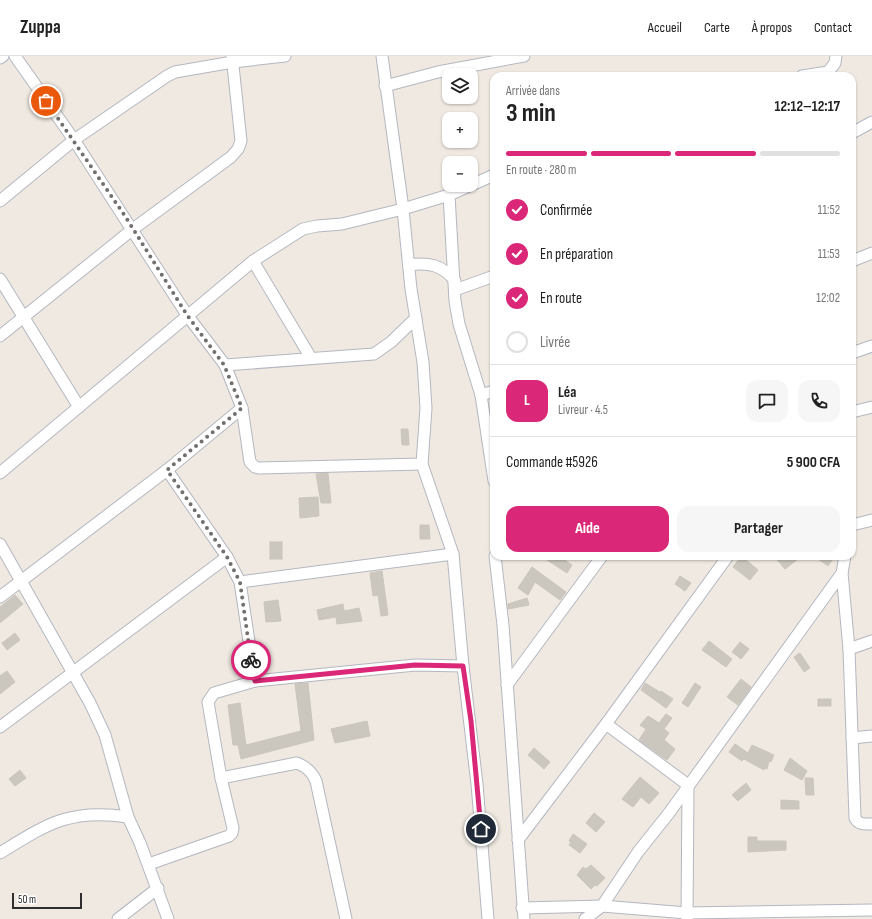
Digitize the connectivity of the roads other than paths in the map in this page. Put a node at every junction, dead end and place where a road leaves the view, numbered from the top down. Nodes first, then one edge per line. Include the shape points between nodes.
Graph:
1 (3, 56) edge
2 (15, 56) edge
3 (285, 56) edge
4 (382, 56) edge
5 (524, 56) edge
6 (836, 56) edge
7 (0, 58) edge
8 (232, 59) edge
9 (828, 72) edge
10 (386, 86) junction
11 (872, 122) edge
12 (856, 131) edge
13 (74, 140) junction
14 (490, 177) edge
15 (449, 195) junction
16 (0, 201) edge
17 (403, 209) junction
18 (133, 229) junction
19 (872, 253) edge
20 (856, 259) edge
21 (254, 261) junction
22 (409, 265) junction
23 (490, 277) edge
24 (0, 279) edge
25 (455, 286) junction
26 (187, 315) junction
27 (22, 317) junction
28 (416, 318) junction
29 (0, 336) edge
30 (872, 346) edge
31 (856, 352) edge
32 (311, 358) junction
33 (224, 365) junction
34 (490, 392) edge
35 (481, 395) junction
36 (79, 407) junction
37 (872, 407) edge
38 (242, 408) junction
39 (856, 411) edge
40 (490, 455) edge
41 (422, 464) junction
42 (167, 470) junction
43 (0, 473) edge
44 (872, 520) edge
45 (856, 524) edge
46 (0, 544) edge
47 (453, 554) junction
48 (227, 557) junction
49 (495, 560) edge
50 (599, 560) edge
51 (725, 560) edge
52 (844, 560) edge
53 (842, 573) junction
54 (21, 581) junction
55 (240, 582) junction
56 (0, 596) edge
57 (872, 641) edge
58 (849, 650) junction
59 (463, 666) junction
60 (73, 673) junction
61 (255, 681) junction
62 (507, 685) junction
63 (606, 724) junction
64 (0, 727) edge
65 (872, 736) edge
66 (852, 738) junction
67 (221, 778) junction
68 (688, 785) junction
69 (128, 817) junction
70 (872, 824) edge
71 (518, 840) junction
72 (0, 853) edge
73 (149, 864) junction
74 (158, 888) junction
75 (602, 906) junction
76 (872, 910) edge
77 (523, 913) edge
78 (687, 916) edge
79 (790, 916) edge
80 (118, 919) edge
81 (168, 919) edge
82 (346, 919) edge
83 (488, 919) edge
84 (585, 919) edge

1 - 7 street
2 - 13 street
3 - 8 street
4 - 10 street
5 - 10 street via 438,72
6 - 9 street via 835,63
8 - 13 street via 175,72
8 - 18 street via 241,141 238,149 231,157
10 - 17 street
11 - 12 street
13 - 16 street
13 - 18 street
14 - 15 street
15 - 17 street
15 - 25 street
17 - 21 street via 342,224 303,229
17 - 22 street
18 - 26 street
18 - 27 street
19 - 20 street
21 - 26 street
21 - 32 street
22 - 25 street via 423,263 441,268 449,273
22 - 28 street
23 - 25 street
24 - 27 street
25 - 35 street via 460,324
26 - 33 street
26 - 36 street
27 - 29 street
27 - 36 street
28 - 32 street via 374,354
28 - 41 street via 426,397
30 - 31 street
32 - 33 street
33 - 38 street
34 - 35 street
35 - 40 street
36 - 43 street
37 - 39 street
38 - 41 street via 250,462 255,467
38 - 42 street
41 - 47 street
42 - 48 street
42 - 54 street
44 - 45 street
46 - 54 street
47 - 55 street
47 - 59 street
48 - 55 street
48 - 60 street
49 - 62 street
50 - 62 street
51 - 63 street
52 - 53 street
53 - 58 street
53 - 68 street
54 - 56 street
54 - 60 street
55 - 61 street
57 - 58 street
58 - 66 street
59 - 61 street via 415,665
59 - 83 street via 476,776
60 - 64 street
60 - 69 street via 105,735
61 - 67 street via 214,693 208,702
62 - 71 street
63 - 68 street
63 - 71 street
65 - 66 street
66 - 70 street via 855,818 862,824
67 - 73 street via 232,833
67 - 82 street via 297,763 306,767 316,781
68 - 75 street
68 - 78 street
69 - 72 street via 99,814 73,816 47,824
69 - 73 street
71 - 77 street
73 - 74 street
74 - 80 street
74 - 81 street
75 - 77 street
75 - 78 street
75 - 84 street
76 - 79 street
78 - 79 street

